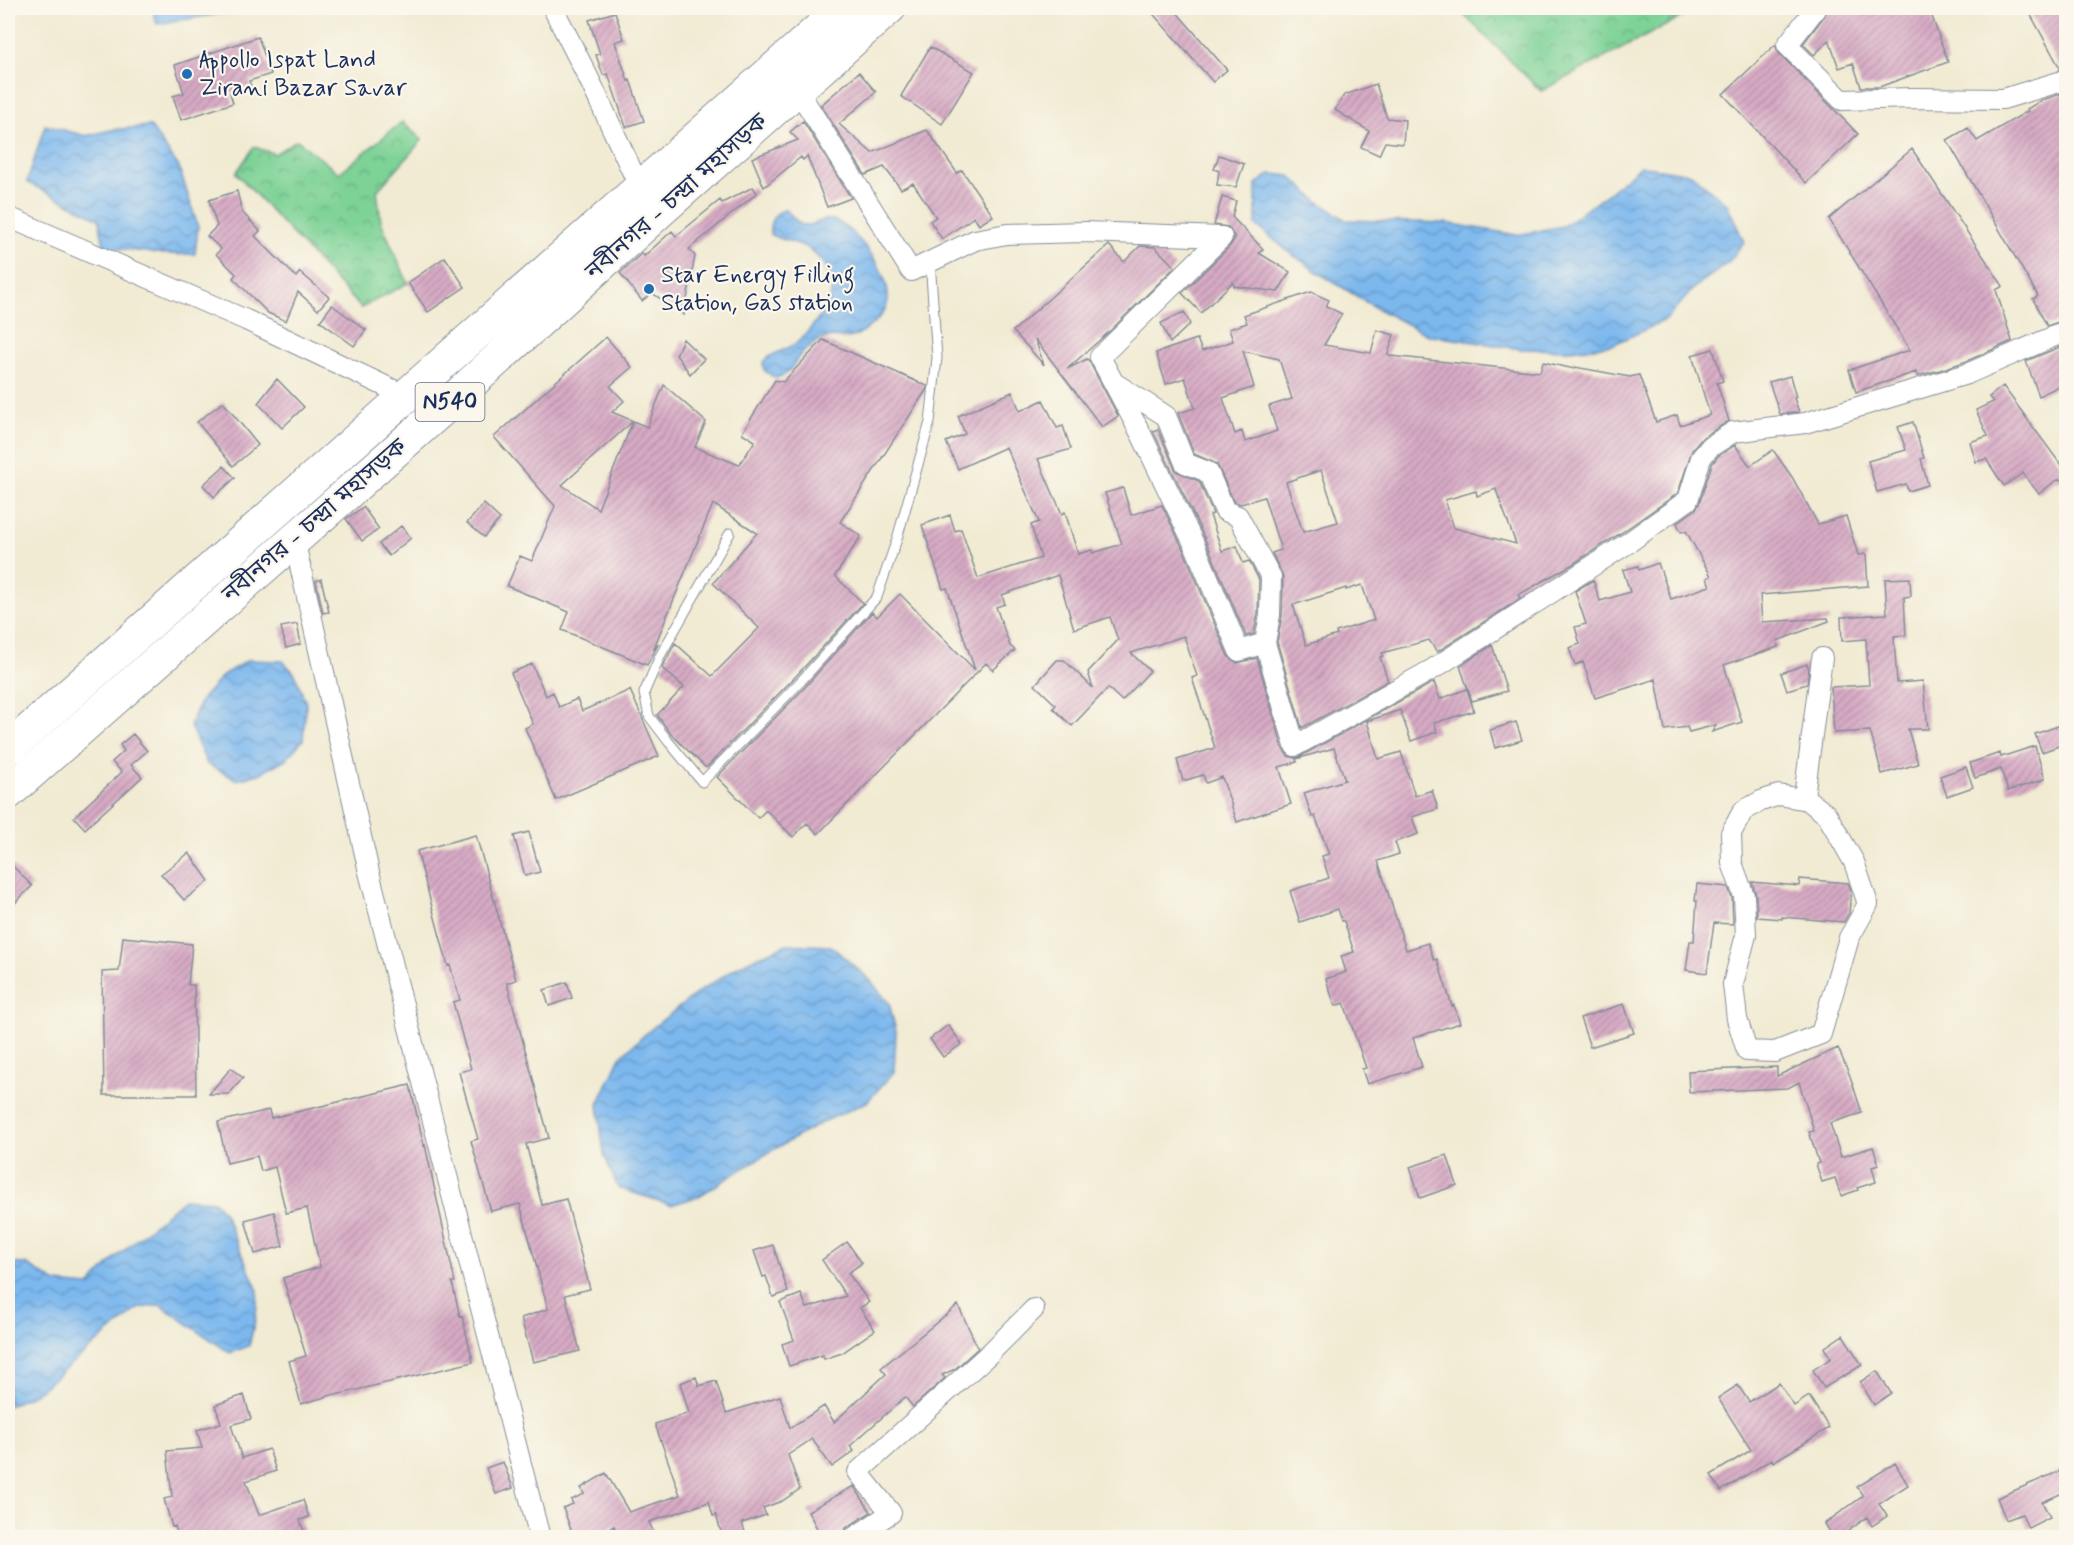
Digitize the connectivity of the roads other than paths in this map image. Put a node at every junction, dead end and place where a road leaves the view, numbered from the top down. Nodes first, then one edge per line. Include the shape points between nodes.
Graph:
1 (553, 8) edge
2 (843, 8) edge
3 (889, 8) edge
4 (1816, 8) edge
5 (2067, 78) edge
6 (797, 89) junction
7 (640, 188) junction
8 (8, 217) edge
9 (930, 261) junction
10 (2067, 331) edge
11 (1113, 383) junction
12 (406, 396) junction
13 (730, 533) dead end
14 (294, 539) junction
15 (1265, 643) junction
16 (1822, 658) dead end
17 (8, 749) edge
18 (8, 793) edge
19 (1806, 800) junction
20 (1034, 1309) dead end
21 (540, 1538) edge
22 (853, 1538) edge

1 - 7 street
2 - 7 highway, নবীনগর - চন্দ্রা মহাসড়ক / N540
3 - 6 highway, নবীনগর - চন্দ্রা মহাসড়ক / N540
4 - 5 street via 1786,45 1842,100 2004,99
6 - 9 street via 910,271
6 - 14 highway, নবীনগর - চন্দ্রা মহাসড়ক / N540
7 - 12 highway, নবীনগর - চন্দ্রা মহাসড়ক / N540
8 - 12 street via 246,320
9 - 11 street via 975,240 1007,234 1085,232 1222,237 1100,357
9 - 13 lane via 937,358 930,422 877,597 702,782 649,716 644,693 660,656
10 - 15 street via 1967,375 1804,423 1733,432 1701,458 1688,500 1629,543 1433,669 1295,746
11 - 15 street via 1195,546 1239,651
11 - 15 street via 1166,416 1185,463 1208,472 1225,511 1238,516 1271,577
12 - 17 highway, নবীনগর - চন্দ্রা মহাসড়ক / N540
14 - 18 highway, নবীনগর - চন্দ্রা মহাসড়ক / N540
14 - 21 street via 369,872
16 - 19 street
19 - 19 street via 1827,815 1854,862 1868,904 1850,938 1821,1034 1775,1052 1747,1051 1732,984 1746,935 1744,896 1732,863 1731,833 1743,811 1761,801 1779,795
20 - 22 street via 858,1472 891,1514

